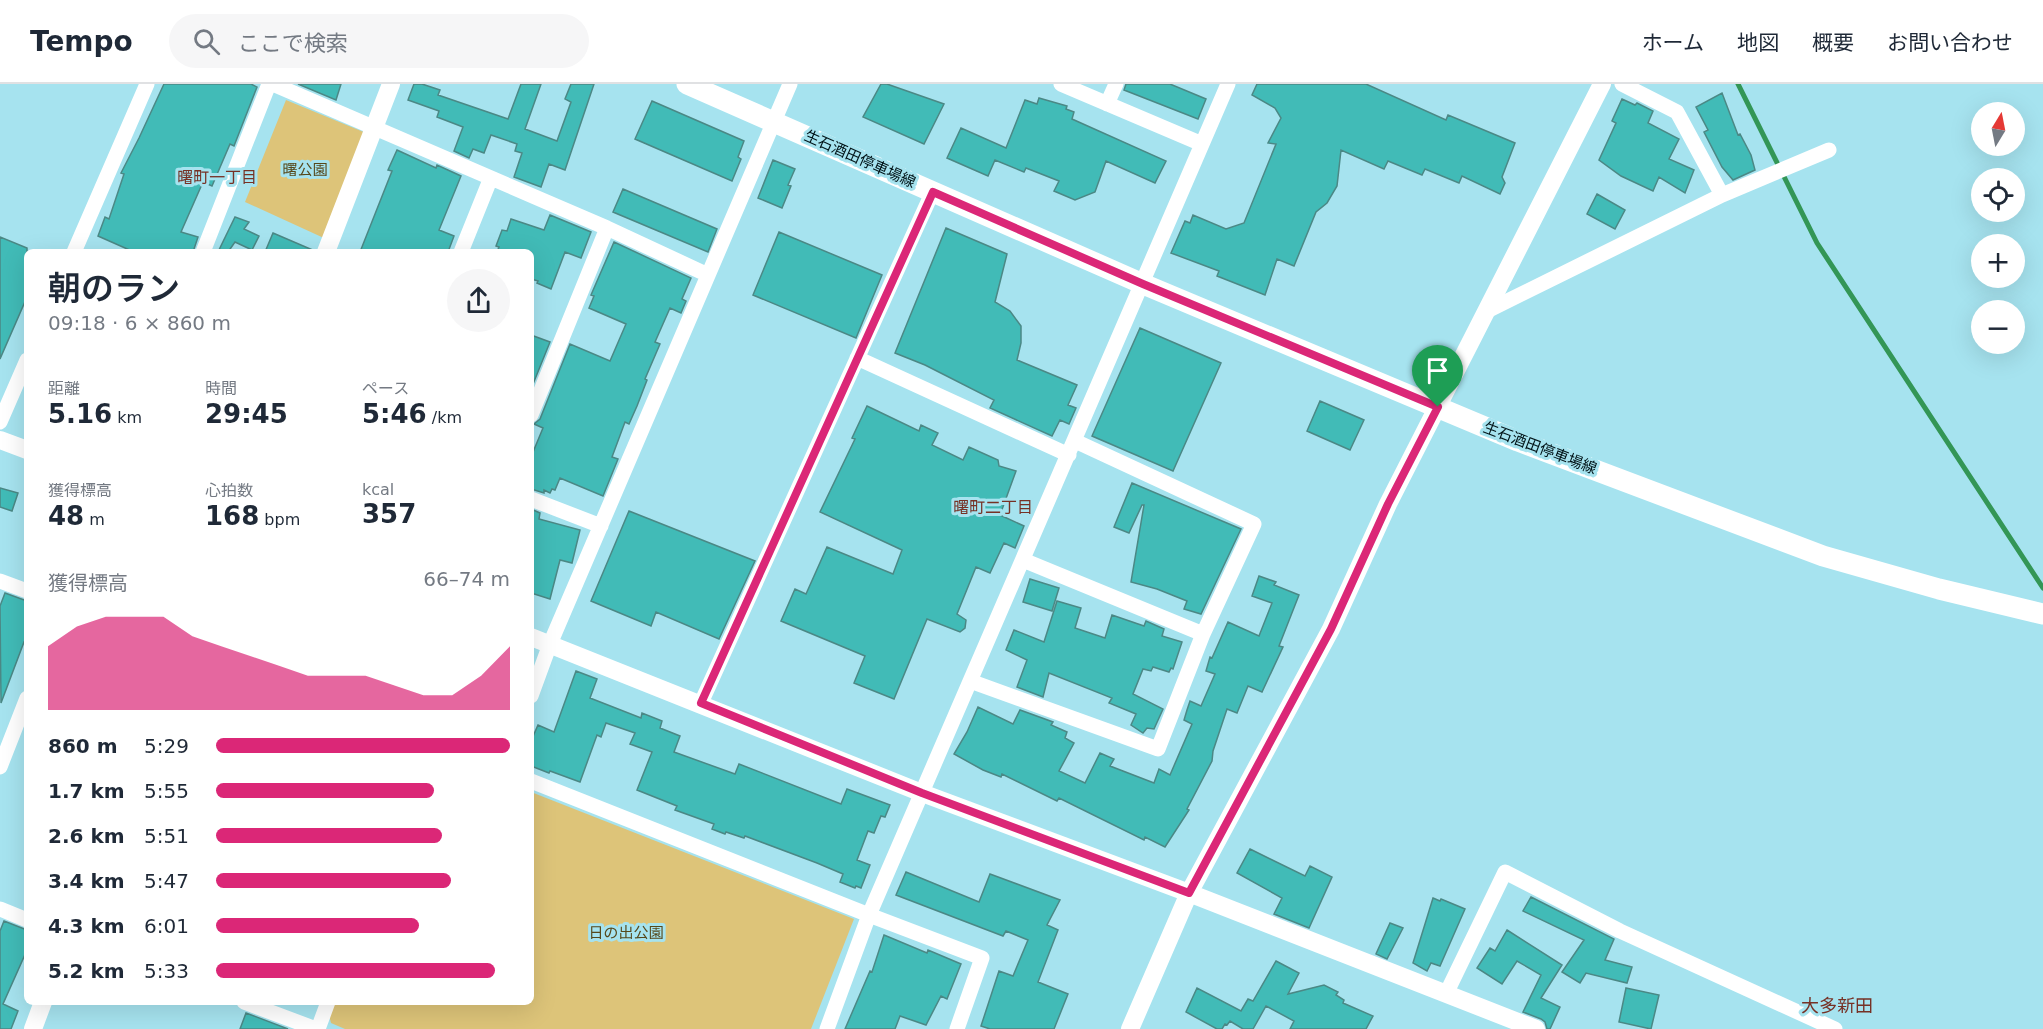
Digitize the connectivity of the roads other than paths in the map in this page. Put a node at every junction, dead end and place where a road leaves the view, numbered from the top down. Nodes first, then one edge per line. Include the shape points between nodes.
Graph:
1 (147, 84) edge
2 (271, 84) edge
3 (391, 84) edge
4 (687, 84) edge
5 (790, 84) edge
6 (1061, 84) edge
7 (1116, 84) edge
8 (1228, 84) edge
9 (1602, 84) edge
10 (1622, 84) edge
11 (1107, 104) junction
12 (774, 121) junction
13 (373, 128) junction
14 (1202, 144) junction
15 (1829, 150) dead end
16 (490, 180) junction
17 (933, 192) junction
18 (1722, 195) junction
19 (606, 228) junction
20 (75, 249) edge
21 (204, 249) edge
22 (327, 249) edge
23 (462, 249) edge
24 (708, 275) junction
25 (1143, 284) junction
26 (1485, 312) junction
27 (857, 358) junction
28 (24, 367) edge
29 (1438, 407) junction
30 (534, 408) edge
31 (0, 422) edge
32 (0, 440) edge
33 (1072, 448) junction
34 (24, 449) edge
35 (534, 500) edge
36 (601, 525) junction
37 (1023, 560) junction
38 (0, 581) edge
39 (24, 590) edge
40 (2043, 614) edge
41 (1203, 634) junction
42 (534, 638) edge
43 (550, 644) junction
44 (970, 681) junction
45 (534, 688) edge
46 (701, 703) junction
47 (24, 706) edge
48 (0, 767) edge
49 (534, 782) edge
50 (922, 793) junction
51 (1189, 893) junction
52 (0, 909) edge
53 (869, 915) junction
54 (24, 919) edge
55 (1446, 994) junction
56 (42, 1005) edge
57 (252, 1005) edge
58 (327, 1005) edge
59 (33, 1029) edge
60 (317, 1029) edge
61 (827, 1029) edge
62 (957, 1029) edge
63 (1130, 1029) edge
64 (1536, 1029) edge
65 (1835, 1029) edge

1 - 20 street
2 - 13 street
2 - 21 street
3 - 13 street
4 - 12 main road, 生石酒田停車場線
5 - 12 street
6 - 11 street
7 - 11 street
8 - 14 street
9 - 26 street
10 - 18 street via 1677,112
11 - 14 street
12 - 17 main road, 生石酒田停車場線
12 - 24 street
13 - 16 street
13 - 22 street
14 - 25 street
15 - 18 street
16 - 19 street
16 - 23 street
17 - 25 main road, 生石酒田停車場線
17 - 27 street
18 - 26 street
19 - 24 street
19 - 30 street
24 - 36 street
25 - 29 main road, 生石酒田停車場線
25 - 33 street
26 - 29 street
27 - 33 street
27 - 46 street
28 - 31 street
29 - 40 main road, 生石酒田停車場線 via 1823,556
29 - 51 street via 1331,629
32 - 34 street
33 - 37 street
33 - 41 street via 1254,524
35 - 36 street
36 - 43 street
37 - 41 street
37 - 44 street
38 - 39 street
41 - 44 street via 1158,749
42 - 43 street
43 - 45 street
43 - 46 street
44 - 50 street
46 - 50 street
47 - 48 street
49 - 53 street
50 - 51 street
50 - 53 street
51 - 55 street
51 - 63 street
52 - 54 street
53 - 61 street
53 - 62 street via 982,958
55 - 64 street
55 - 65 street via 1505,872 1620,931
56 - 59 street
57 - 60 street
58 - 60 street

